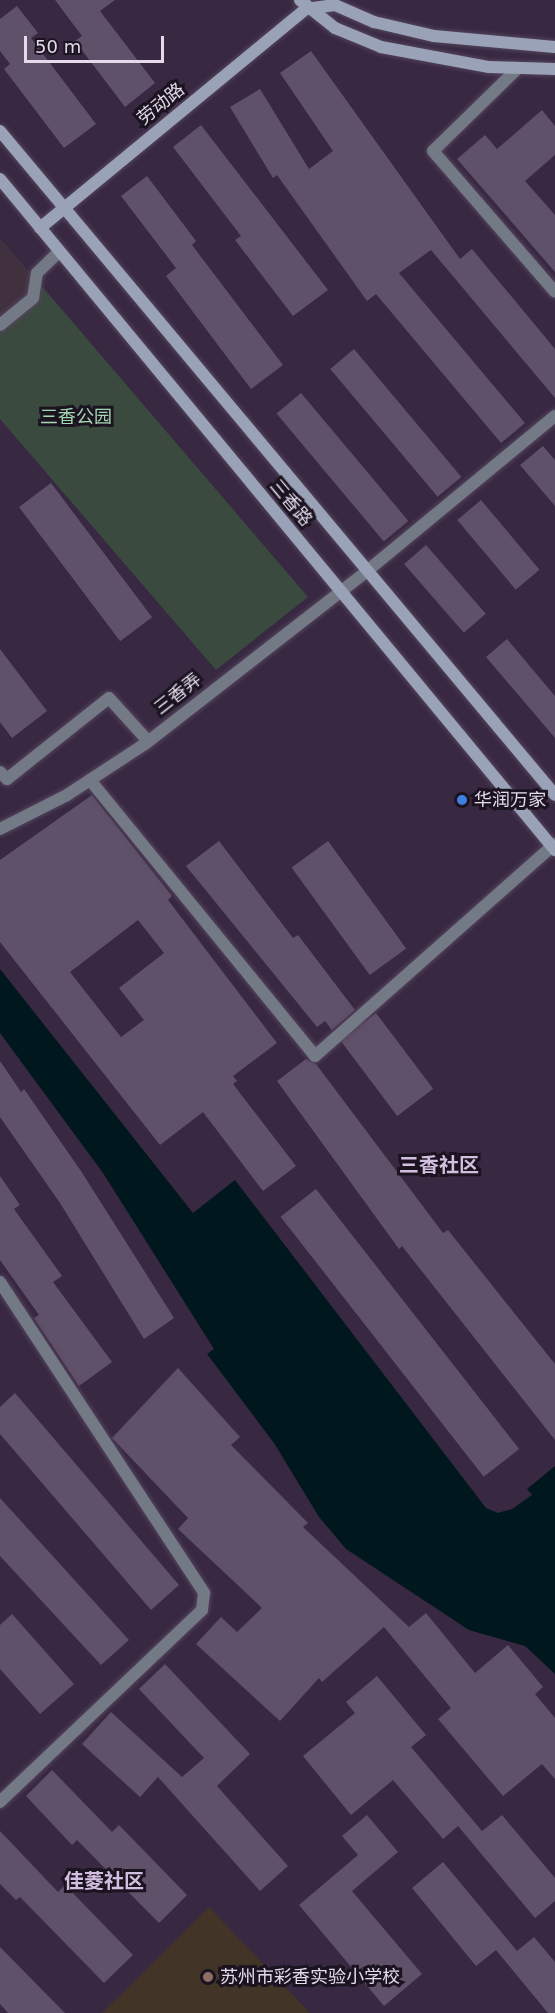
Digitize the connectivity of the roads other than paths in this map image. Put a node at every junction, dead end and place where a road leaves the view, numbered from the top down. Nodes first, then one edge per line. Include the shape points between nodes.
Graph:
1 (303, 4) edge
2 (555, 47) edge
3 (517, 69) junction
4 (555, 69) edge
5 (0, 131) edge
6 (0, 179) edge
7 (62, 209) junction
8 (40, 228) junction
9 (59, 252) junction
10 (555, 292) edge
11 (0, 325) edge
12 (555, 417) edge
13 (367, 571) junction
14 (339, 590) junction
15 (148, 741) junction
16 (0, 771) edge
17 (90, 780) junction
18 (555, 795) edge
19 (0, 829) edge
20 (554, 847) edge
21 (0, 1282) edge
22 (0, 1802) edge

1 - 2 main road via 335,5 388,26 457,40
1 - 3 main road via 343,32 381,47 435,59
1 - 7 main road, 劳动路
3 - 4 main road
3 - 10 street via 433,151
5 - 7 main road, 三香路
6 - 8 main road, 三香路
7 - 8 main road, 劳动路
7 - 13 main road, 三香路
8 - 9 main road, 三香路
9 - 11 street via 37,273 33,298
9 - 14 main road, 三香路
12 - 13 street, 三香弄
13 - 14 street, 三香弄
13 - 18 main road, 三香路
14 - 15 street, 三香弄
14 - 20 main road, 三香路
15 - 16 street via 109,698 7,779
15 - 17 street, 三香弄
17 - 19 street, 三香弄
17 - 20 street via 315,1056
21 - 22 street via 204,1593 202,1610

